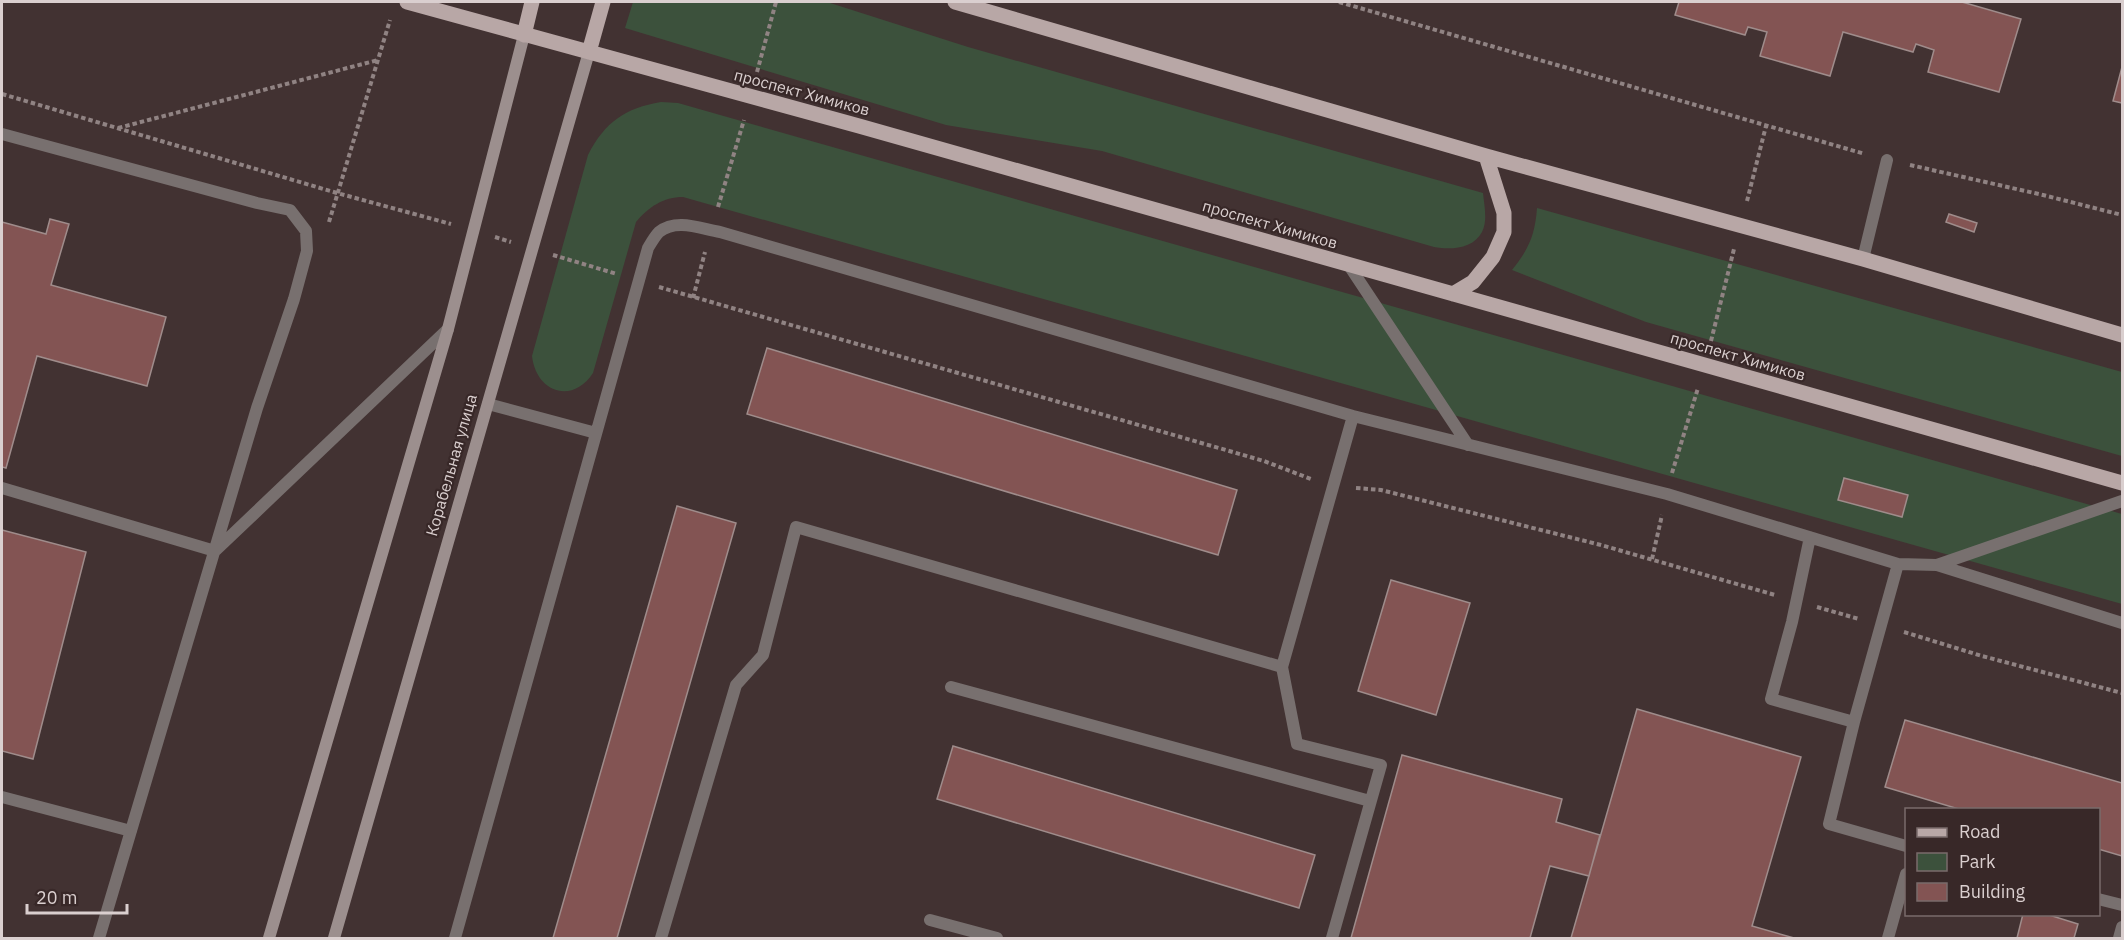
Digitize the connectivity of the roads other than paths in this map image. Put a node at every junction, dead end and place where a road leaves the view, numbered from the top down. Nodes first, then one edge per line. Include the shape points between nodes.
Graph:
1 (406, 2) edge
2 (532, 2) edge
3 (603, 2) edge
4 (955, 2) edge
5 (524, 35) junction
6 (588, 52) junction
7 (2, 134) edge
8 (1486, 156) junction
9 (1887, 160) road end
10 (1863, 259) junction
11 (1348, 264) junction
12 (1453, 294) junction
13 (448, 329) junction
14 (2122, 335) edge
15 (488, 404) junction
16 (1353, 416) junction
17 (596, 433) junction
18 (1468, 445) junction
19 (2122, 483) edge
20 (2, 488) edge
21 (2122, 501) edge
22 (1810, 537) junction
23 (215, 550) junction
24 (1898, 564) junction
25 (1937, 565) junction
26 (2122, 623) edge
27 (1282, 667) junction
28 (951, 687) dead end
29 (1854, 722) junction
30 (2, 797) edge
31 (1370, 801) junction
32 (131, 831) junction
33 (1905, 846) edge
34 (1905, 878) edge
35 (2100, 900) edge
36 (2122, 905) edge
37 (930, 920) dead end
38 (2122, 927) edge
39 (99, 939) edge
40 (269, 939) edge
41 (334, 939) edge
42 (455, 939) edge
43 (661, 939) edge
44 (997, 939) edge
45 (1332, 939) edge
46 (1888, 939) edge
47 (2119, 939) edge

1 - 5 main road, проспект Химиков
2 - 5 main road
3 - 6 main road, Корабельная улица
4 - 8 main road
5 - 6 main road, проспект Химиков
5 - 13 main road
6 - 11 main road, проспект Химиков
6 - 15 main road, Корабельная улица
7 - 23 lane via 290,210 306,231 307,251 294,299
8 - 10 main road
8 - 12 main road via 1504,213 1503,232 1493,257 1473,282
9 - 10 lane
10 - 14 main road
11 - 12 main road, проспект Химиков
11 - 18 lane
12 - 19 main road, проспект Химиков
13 - 23 lane
13 - 40 main road
15 - 17 lane
15 - 41 main road, Корабельная улица
16 - 17 lane via 695,226 676,225 660,232 648,248
16 - 18 lane
16 - 27 lane
17 - 42 lane
18 - 22 lane via 1667,494
20 - 23 lane
21 - 25 lane
22 - 24 lane
22 - 29 lane via 1771,699
23 - 32 lane
24 - 25 lane
24 - 29 lane
25 - 26 lane
27 - 31 lane via 1297,744 1381,765
27 - 43 lane via 796,527 763,655 736,684
28 - 31 lane
29 - 33 lane via 1829,824
30 - 32 lane
31 - 45 lane
32 - 39 lane
34 - 46 lane
35 - 36 lane
37 - 44 lane
38 - 47 lane

